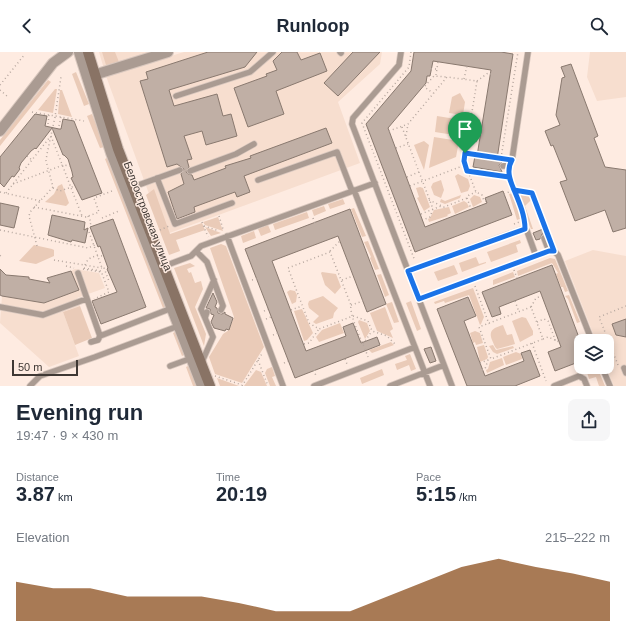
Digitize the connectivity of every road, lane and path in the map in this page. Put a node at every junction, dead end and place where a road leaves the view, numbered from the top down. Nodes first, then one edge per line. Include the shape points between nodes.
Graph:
1 (68, 52) edge
2 (79, 52) edge
3 (88, 52) edge
4 (168, 52) edge
5 (273, 52) edge
6 (401, 52) edge
7 (411, 52) edge
8 (518, 52) edge
9 (528, 52) edge
10 (25, 54) dead end
11 (438, 62) dead end
12 (467, 66) dead end
13 (431, 68) dead end
14 (437, 70) junction
15 (491, 74) dead end
16 (94, 75) junction
17 (436, 75) junction
18 (447, 76) junction
19 (60, 77) dead end
20 (464, 79) junction
21 (477, 81) junction
22 (0, 86) edge
23 (0, 90) edge
24 (433, 93) junction
25 (7, 96) dead end
26 (176, 96) dead end
27 (32, 112) dead end
28 (49, 115) junction
29 (55, 116) junction
30 (61, 117) junction
31 (471, 118) junction
32 (483, 120) dead end
33 (84, 121) dead end
34 (48, 124) dead end
35 (408, 124) junction
36 (59, 126) dead end
37 (402, 126) junction
38 (0, 131) edge
39 (389, 131) dead end
40 (51, 136) junction
41 (406, 137) junction
42 (467, 140) junction
43 (480, 142) dead end
44 (41, 143) dead end
45 (254, 144) dead end
46 (408, 144) junction
47 (44, 145) junction
48 (38, 147) dead end
49 (60, 147) dead end
50 (56, 148) junction
51 (396, 148) dead end
52 (41, 149) junction
53 (62, 152) dead end
54 (465, 153) junction
55 (58, 154) junction
56 (27, 156) dead end
57 (502, 158) junction
58 (32, 160) junction
59 (508, 164) junction
60 (63, 165) junction
61 (465, 165) junction
62 (70, 166) dead end
63 (50, 170) junction
64 (180, 170) dead end
65 (190, 170) dead end
66 (19, 171) dead end
67 (467, 171) junction
68 (419, 172) junction
69 (22, 173) junction
70 (16, 175) dead end
71 (18, 177) junction
72 (407, 177) dead end
73 (509, 177) junction
74 (158, 178) junction
75 (258, 180) dead end
76 (72, 181) dead end
77 (422, 181) junction
78 (69, 182) junction
79 (375, 183) junction
80 (13, 184) junction
81 (75, 186) dead end
82 (410, 186) dead end
83 (133, 187) junction
84 (53, 188) junction
85 (71, 188) junction
86 (353, 190) junction
87 (514, 190) junction
88 (112, 191) dead end
89 (0, 192) edge
90 (476, 192) junction
91 (6, 193) junction
92 (504, 194) dead end
93 (467, 198) junction
94 (430, 200) junction
95 (41, 201) junction
96 (486, 201) dead end
97 (232, 203) dead end
98 (442, 206) junction
99 (34, 207) junction
100 (216, 209) junction
101 (433, 209) junction
102 (472, 209) dead end
103 (119, 211) dead end
104 (421, 214) dead end
105 (200, 215) junction
106 (82, 216) junction
107 (88, 216) junction
108 (102, 218) dead end
109 (313, 218) dead end
110 (423, 220) dead end
111 (525, 220) junction
112 (314, 223) dead end
113 (512, 224) dead end
114 (90, 226) dead end
115 (204, 226) junction
116 (9, 227) dead end
117 (167, 227) dead end
118 (525, 229) junction
119 (0, 230) edge
120 (8, 231) junction
121 (157, 231) dead end
122 (89, 232) dead end
123 (53, 236) dead end
124 (227, 236) junction
125 (36, 237) junction
126 (546, 237) joint
127 (95, 239) dead end
128 (52, 240) junction
129 (92, 240) junction
130 (340, 241) dead end
131 (210, 242) junction
132 (97, 244) dead end
133 (37, 246) dead end
134 (94, 246) junction
135 (196, 251) junction
136 (549, 251) junction
137 (330, 252) junction
138 (2, 254) dead end
139 (97, 255) junction
140 (0, 256) edge
141 (103, 256) dead end
142 (536, 256) junction
143 (421, 259) dead end
144 (54, 260) dead end
145 (80, 264) junction
146 (85, 265) junction
147 (102, 268) junction
148 (160, 268) junction
149 (514, 270) dead end
150 (408, 271) junction
151 (78, 273) dead end
152 (353, 276) dead end
153 (257, 278) dead end
154 (517, 278) dead end
155 (214, 280) junction
156 (252, 280) dead end
157 (341, 280) junction
158 (109, 281) dead end
159 (474, 285) dead end
160 (542, 296) dead end
161 (419, 299) junction
162 (87, 301) junction
163 (363, 301) dead end
164 (515, 301) dead end
165 (351, 305) junction
166 (302, 306) junction
167 (626, 306) edge
168 (0, 307) edge
169 (175, 307) junction
170 (531, 307) junction
171 (268, 309) dead end
172 (221, 310) dead end
173 (291, 310) dead end
174 (264, 311) dead end
175 (208, 312) dead end
176 (519, 312) junction
177 (353, 316) junction
178 (205, 318) junction
179 (537, 322) junction
180 (182, 324) junction
181 (489, 324) junction
182 (214, 328) dead end
183 (319, 330) junction
184 (372, 331) junction
185 (278, 333) dead end
186 (211, 334) junction
187 (589, 334) edge
188 (273, 335) dead end
189 (100, 336) junction
190 (543, 339) junction
191 (556, 341) junction
192 (559, 341) dead end
193 (91, 342) dead end
194 (532, 343) junction
195 (268, 344) junction
196 (304, 344) dead end
197 (363, 344) junction
198 (396, 345) dead end
199 (415, 347) junction
200 (197, 359) junction
201 (345, 359) dead end
202 (491, 359) junction
203 (258, 360) junction
204 (488, 360) junction
205 (288, 361) dead end
206 (284, 363) dead end
207 (480, 363) dead end
208 (347, 364) dead end
209 (371, 364) junction
210 (444, 365) junction
211 (170, 366) dead end
212 (314, 370) dead end
213 (482, 370) dead end
214 (625, 370) edge
215 (425, 373) junction
216 (605, 374) edge
217 (214, 375) dead end
218 (316, 376) dead end
219 (546, 381) dead end
220 (30, 386) edge
221 (202, 386) edge
222 (210, 386) edge
223 (242, 386) edge
224 (268, 386) edge
225 (284, 386) edge
226 (314, 386) edge
227 (390, 386) edge
228 (430, 386) edge
229 (452, 386) edge
230 (554, 386) edge
231 (587, 386) edge
232 (610, 386) edge

1 - 38 street via 53,63
2 - 148 street, Белоостровская улица via 111,153
3 - 16 main road, Белоостровская улица
4 - 16 street
5 - 26 lane via 250,72
6 - 79 lane via 399,65 354,118 352,124
7 - 143 path via 409,67 362,123 414,260
8 - 57 path
9 - 59 lane
10 - 22 path
11 - 14 path
12 - 20 path
13 - 14 path
14 - 17 path
15 - 21 path via 488,73
16 - 83 main road, Белоостровская улица
17 - 18 path
17 - 24 path via 424,86
18 - 20 path
18 - 24 path
19 - 29 path
20 - 21 path
21 - 31 path
23 - 25 path
24 - 35 path
27 - 28 path
28 - 29 path
28 - 34 path
29 - 30 path
29 - 40 path
30 - 33 path
30 - 36 path
31 - 32 path
31 - 42 path
35 - 37 path
35 - 41 path
37 - 39 path
37 - 41 path
40 - 47 path
40 - 50 path
40 - 63 path via 47,154
41 - 46 path
42 - 43 path
42 - 54 path
44 - 47 path
45 - 65 lane via 236,154
46 - 51 path
46 - 68 path
47 - 52 path
48 - 52 path
49 - 50 path
50 - 55 path
52 - 58 path
53 - 55 path
54 - 57 path
54 - 61 path
55 - 60 path
56 - 58 path
57 - 59 path
58 - 69 path
59 - 73 path
60 - 62 path
60 - 63 path
60 - 78 path
61 - 67 path
61 - 77 path
63 - 80 path
63 - 84 path
64 - 74 lane
66 - 69 path
67 - 73 path
67 - 90 path
68 - 72 path
68 - 77 path
69 - 71 path
70 - 71 path
71 - 80 path
73 - 87 path
74 - 83 lane
74 - 105 lane via 175,224
75 - 86 lane via 337,152
76 - 78 path
77 - 82 path
77 - 94 path
78 - 85 path
79 - 86 lane
79 - 150 lane
80 - 91 path
81 - 85 path
83 - 148 main road, Белоостровская улица
84 - 85 path via 60,191
84 - 95 path
85 - 106 path
86 - 124 lane
86 - 199 lane
87 - 92 path
87 - 111 path
87 - 126 path via 532,193
88 - 107 path via 94,198 99,212
89 - 91 path
90 - 93 path
90 - 96 path
91 - 95 path
93 - 98 path
93 - 102 path
94 - 98 path
94 - 101 path
95 - 99 path
97 - 100 lane
98 - 101 path
99 - 106 path
99 - 125 path via 29,216
100 - 105 lane
100 - 115 path via 225,233
101 - 104 path
101 - 110 path via 430,217
103 - 108 path
105 - 115 path
106 - 107 path
107 - 114 path
109 - 112 path
111 - 113 path
111 - 118 path
115 - 131 path
116 - 120 path
117 - 121 path
118 - 142 lane
118 - 150 lane
119 - 120 path
120 - 125 path
122 - 129 path
123 - 128 path
124 - 131 lane
124 - 195 lane
125 - 128 path
125 - 133 path
126 - 136 lane
127 - 129 path
128 - 134 path via 88,248
129 - 134 path
130 - 137 path
131 - 135 lane
132 - 134 path
134 - 139 path
135 - 148 lane via 191,256
135 - 155 lane via 207,262
136 - 142 lane
136 - 187 lane via 554,251 558,255
137 - 157 path
137 - 166 path via 288,268
138 - 140 path
139 - 141 path
139 - 146 path via 89,258
139 - 147 path
142 - 161 lane
144 - 145 path
145 - 146 path
145 - 162 path via 80,267 101,271 109,292
146 - 147 path
147 - 158 path via 107,272
148 - 169 main road, Белоостровская улица
149 - 154 path
150 - 161 lane
151 - 162 lane
152 - 157 path
153 - 156 path
155 - 172 lane via 216,292 223,306
155 - 178 lane via 201,309
157 - 165 path
159 - 181 path
160 - 170 path via 536,298
161 - 210 lane
162 - 168 lane via 43,315
162 - 189 lane
163 - 165 path
164 - 176 path
165 - 177 path
166 - 173 path
166 - 183 path via 309,323
167 - 214 path via 598,317 616,364
169 - 180 main road, Белоостровская улица
169 - 189 lane
170 - 176 path
170 - 179 path
171 - 174 path
175 - 178 lane
176 - 181 path
177 - 183 path
177 - 184 path via 368,321
177 - 197 path
178 - 186 lane
179 - 190 path
179 - 191 path via 544,319 548,321
180 - 200 main road, Белоостровская улица
180 - 220 lane via 40,376
181 - 202 path via 479,327
182 - 186 lane
183 - 196 path via 309,343
184 - 197 path
184 - 198 path via 387,336
185 - 188 path
186 - 200 lane via 212,337
189 - 193 lane via 98,340
190 - 191 path via 548,337
190 - 194 path
191 - 192 path
194 - 202 path
194 - 219 path
195 - 203 path
195 - 225 lane
197 - 209 path
199 - 209 lane
199 - 215 lane
200 - 211 lane
200 - 221 street, Белоостровская улица
200 - 222 main road, Белоостровская улица
201 - 208 path
202 - 204 path
203 - 223 path
203 - 224 path
204 - 207 path
204 - 213 path
205 - 206 path
209 - 226 lane
210 - 215 lane
210 - 229 lane
212 - 218 path
215 - 227 lane
215 - 228 lane
216 - 232 lane
217 - 223 path
230 - 231 lane via 579,376 584,379

